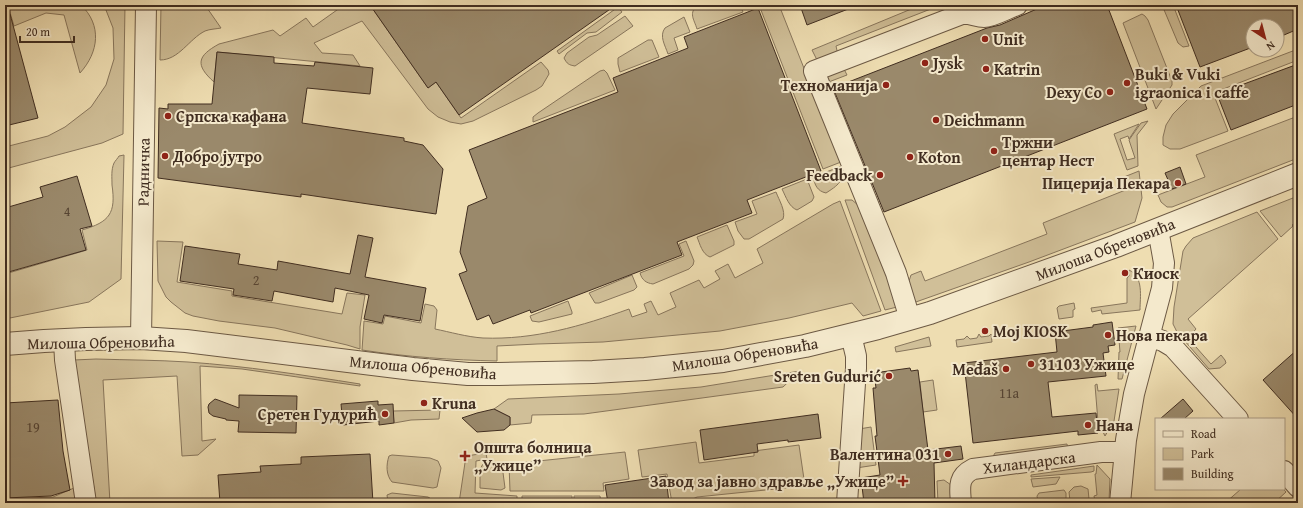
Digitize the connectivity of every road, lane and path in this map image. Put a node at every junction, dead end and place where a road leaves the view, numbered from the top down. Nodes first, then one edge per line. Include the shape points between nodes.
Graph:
1 (146, 5) edge
2 (1017, 5) edge
3 (1298, 174) edge
4 (1158, 229) junction
5 (910, 319) junction
6 (852, 335) junction
7 (1149, 336) junction
8 (142, 338) junction
9 (64, 340) junction
10 (5, 344) edge
11 (1237, 418) edge
12 (1124, 452) junction
13 (1285, 472) edge
14 (1298, 487) edge
15 (961, 499) edge
16 (86, 503) edge
17 (847, 503) edge
18 (1120, 503) edge

1 - 8 street, Радничка
2 - 5 street via 987,17 962,14 814,71 896,273
3 - 4 street, Милоша Обреновића
4 - 5 street, Милоша Обреновића
4 - 7 street via 1163,276
5 - 6 street, Милоша Обреновића
6 - 8 street, Милоша Обреновића via 767,353 685,365 593,372 498,374 413,369 186,341
6 - 17 street via 856,368
7 - 11 street via 1173,347
7 - 12 street via 1134,394
8 - 9 street, Милоша Обреновића
9 - 10 street, Милоша Обреновића
9 - 16 street
12 - 15 street, Хиландарска via 1102,452 973,469 962,478
12 - 18 street
13 - 14 street

